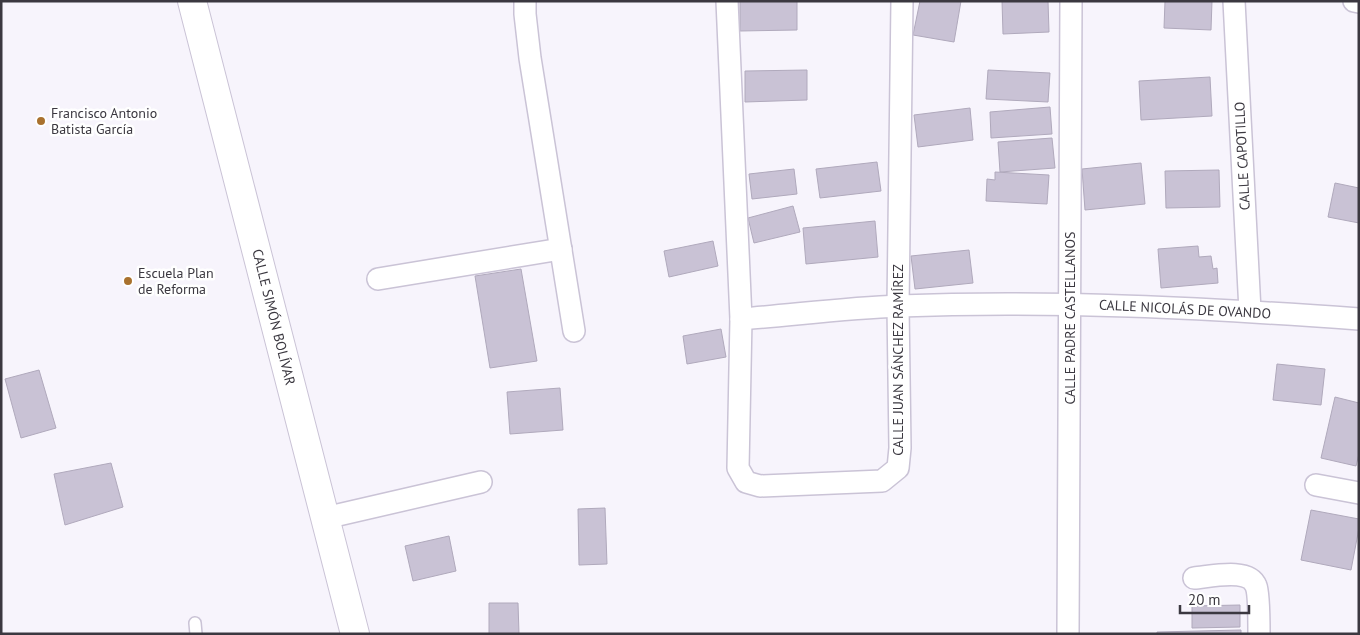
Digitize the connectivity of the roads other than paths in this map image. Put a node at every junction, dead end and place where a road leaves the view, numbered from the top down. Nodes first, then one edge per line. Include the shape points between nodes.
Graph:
1 (192, 1) edge
2 (525, 1) edge
3 (727, 1) edge
4 (902, 1) edge
5 (1071, 1) edge
6 (1234, 1) edge
7 (1354, 1) edge
8 (1359, 2) edge
9 (561, 249) junction
10 (378, 279) dead end
11 (1070, 304) junction
12 (898, 306) junction
13 (1250, 311) junction
14 (741, 319) junction
15 (1359, 319) edge
16 (574, 331) dead end
17 (481, 482) dead end
18 (1316, 485) dead end
19 (1359, 493) edge
20 (325, 518) junction
21 (1194, 578) dead end
22 (355, 634) edge
23 (1068, 634) edge
24 (1259, 634) edge

1 - 20 street, CALLE SIMÓN BOLÍVAR
2 - 9 street via 530,58
3 - 14 street, CALLE JUAN SÁNCHEZ RAMÍREZ
4 - 12 street, CALLE JUAN SÁNCHEZ RAMÍREZ
5 - 11 street, CALLE PADRE CASTELLANOS
6 - 13 street, CALLE CAPOTILLO
7 - 8 street
9 - 10 street
9 - 16 street
11 - 12 street, CALLE NICOLÁS DE OVANDO
11 - 13 street, CALLE NICOLÁS DE OVANDO
11 - 23 street, CALLE PADRE CASTELLANOS
12 - 14 street, CALLE NICOLÁS DE OVANDO
12 - 14 street, CALLE JUAN SÁNCHEZ RAMÍREZ via 900,448 898,468 882,481 760,486 746,482 738,468
13 - 15 street, CALLE NICOLÁS DE OVANDO
17 - 20 street
18 - 19 street
20 - 22 street, CALLE SIMÓN BOLÍVAR
21 - 24 street via 1238,574 1249,579 1256,586

